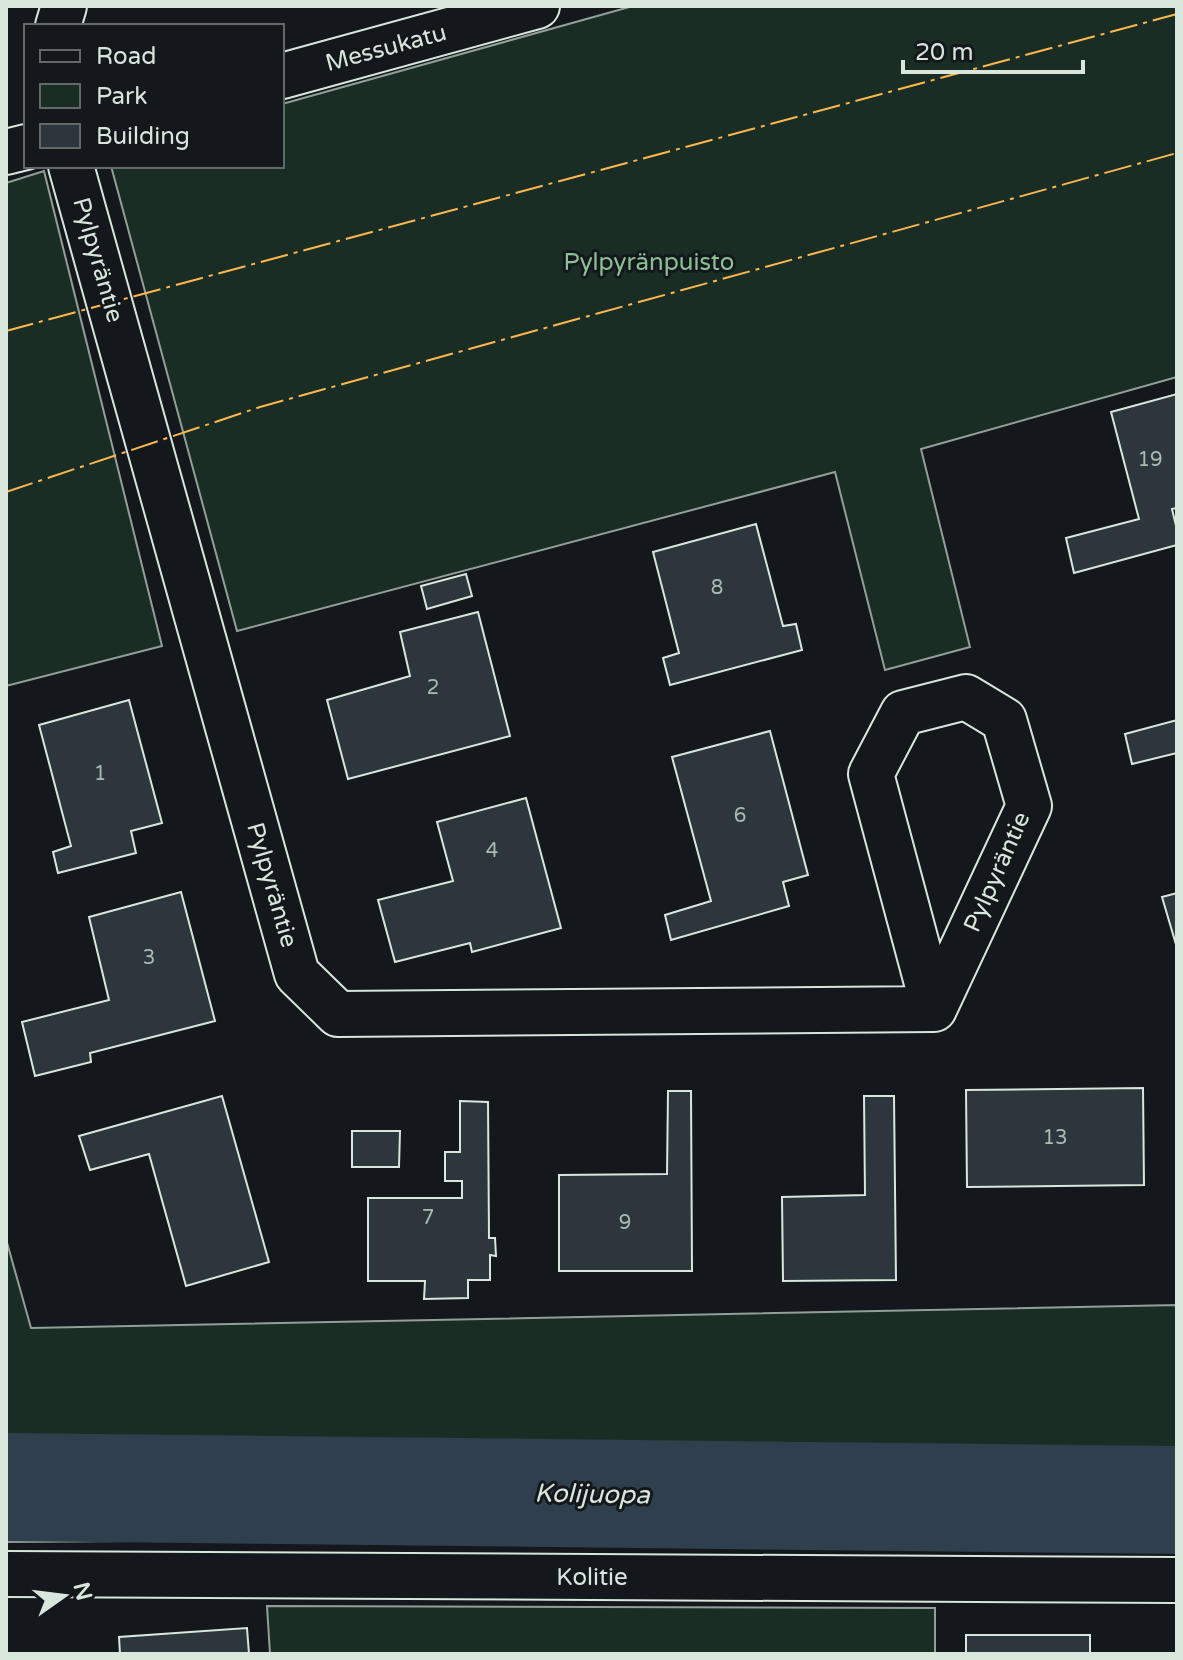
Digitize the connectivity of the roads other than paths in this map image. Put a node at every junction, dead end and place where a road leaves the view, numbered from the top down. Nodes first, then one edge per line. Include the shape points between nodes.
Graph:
1 (537, 6) edge
2 (284, 75) edge
3 (72, 168) edge
4 (934, 1009) junction
5 (6, 1574) edge
6 (1177, 1580) edge

1 - 2 street, Messukatu
3 - 4 street, Pylpyräntie via 297,974 338,1014
4 - 4 street, Pylpyräntie via 871,774 903,713 966,697 1004,720 1029,806
5 - 6 street, Kolitie

